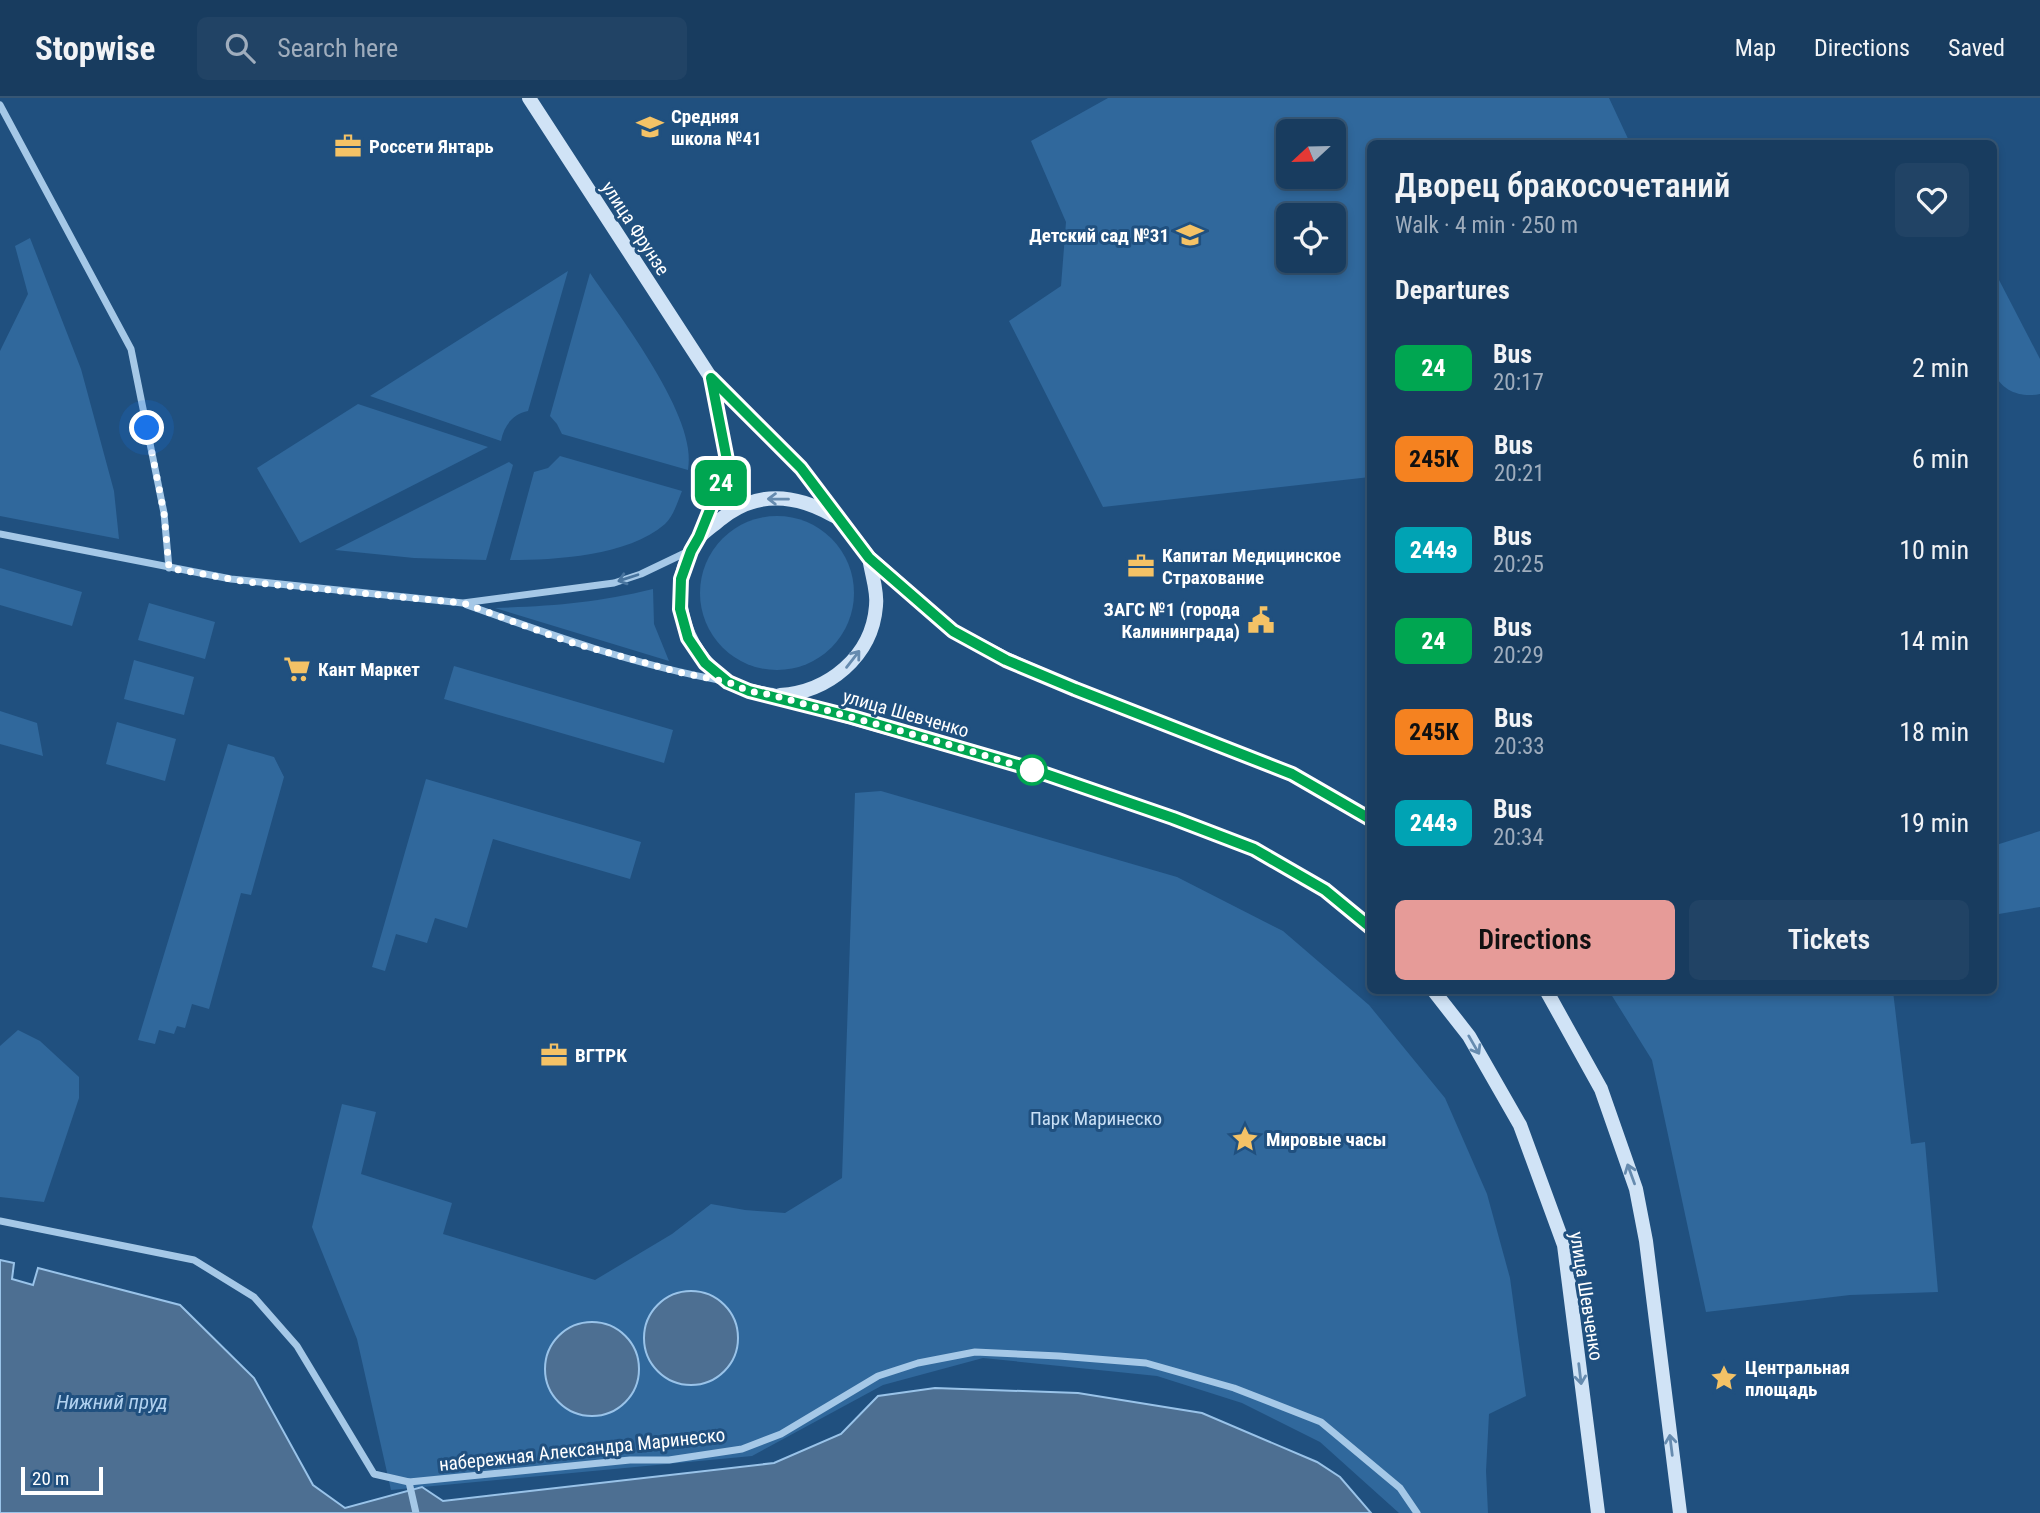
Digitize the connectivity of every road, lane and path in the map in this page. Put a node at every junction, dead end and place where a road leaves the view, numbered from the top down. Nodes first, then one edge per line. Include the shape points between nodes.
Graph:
1 (529, 98) edge
2 (0, 105) edge
3 (711, 378) junction
4 (841, 521) junction
5 (0, 534) edge
6 (699, 537) junction
7 (691, 551) junction
8 (869, 558) junction
9 (169, 568) junction
10 (463, 603) junction
11 (728, 682) junction
12 (772, 695) junction
13 (1367, 817) edge
14 (1367, 925) edge
15 (1436, 994) edge
16 (1548, 994) edge
17 (0, 1221) edge
18 (409, 1482) junction
19 (416, 1513) edge
20 (1417, 1513) edge
21 (1598, 1513) edge
22 (1680, 1513) edge

1 - 3 main road, улица Фрунзе
2 - 9 street via 131,349 164,513
3 - 4 main road, улица Фрунзе via 801,468
3 - 6 main road, улица Фрунзе via 728,465
4 -> 6 main road, улица Шевченко via 814,505 769,498 736,507
4 - 8 main road, улица Шевченко
5 - 9 street
6 - 7 main road, улица Шевченко
7 -> 10 street via 614,583
7 - 11 main road, улица Шевченко via 681,579 680,609 688,638 705,663
12 -> 8 main road, улица Шевченко via 818,687 839,675 855,658 872,626 877,604
8 - 13 main road, улица Шевченко via 953,631 1006,660 1292,774
9 - 10 street via 247,582
10 - 11 street via 569,642
11 - 12 main road, улица Шевченко
12 - 14 main road, улица Шевченко via 1028,768 1254,849 1325,890
15 -> 21 main road, улица Шевченко via 1469,1036 1520,1125 1564,1245
22 -> 16 main road via 1636,1189 1601,1089
17 - 18 street, набережная Александра Маринеско via 194,1260 254,1297 297,1346 374,1474
18 - 19 street
18 - 20 street, набережная Александра Маринеско via 669,1460 742,1449 781,1434 878,1376 975,1352 1146,1363 1234,1388 1321,1422 1400,1488

